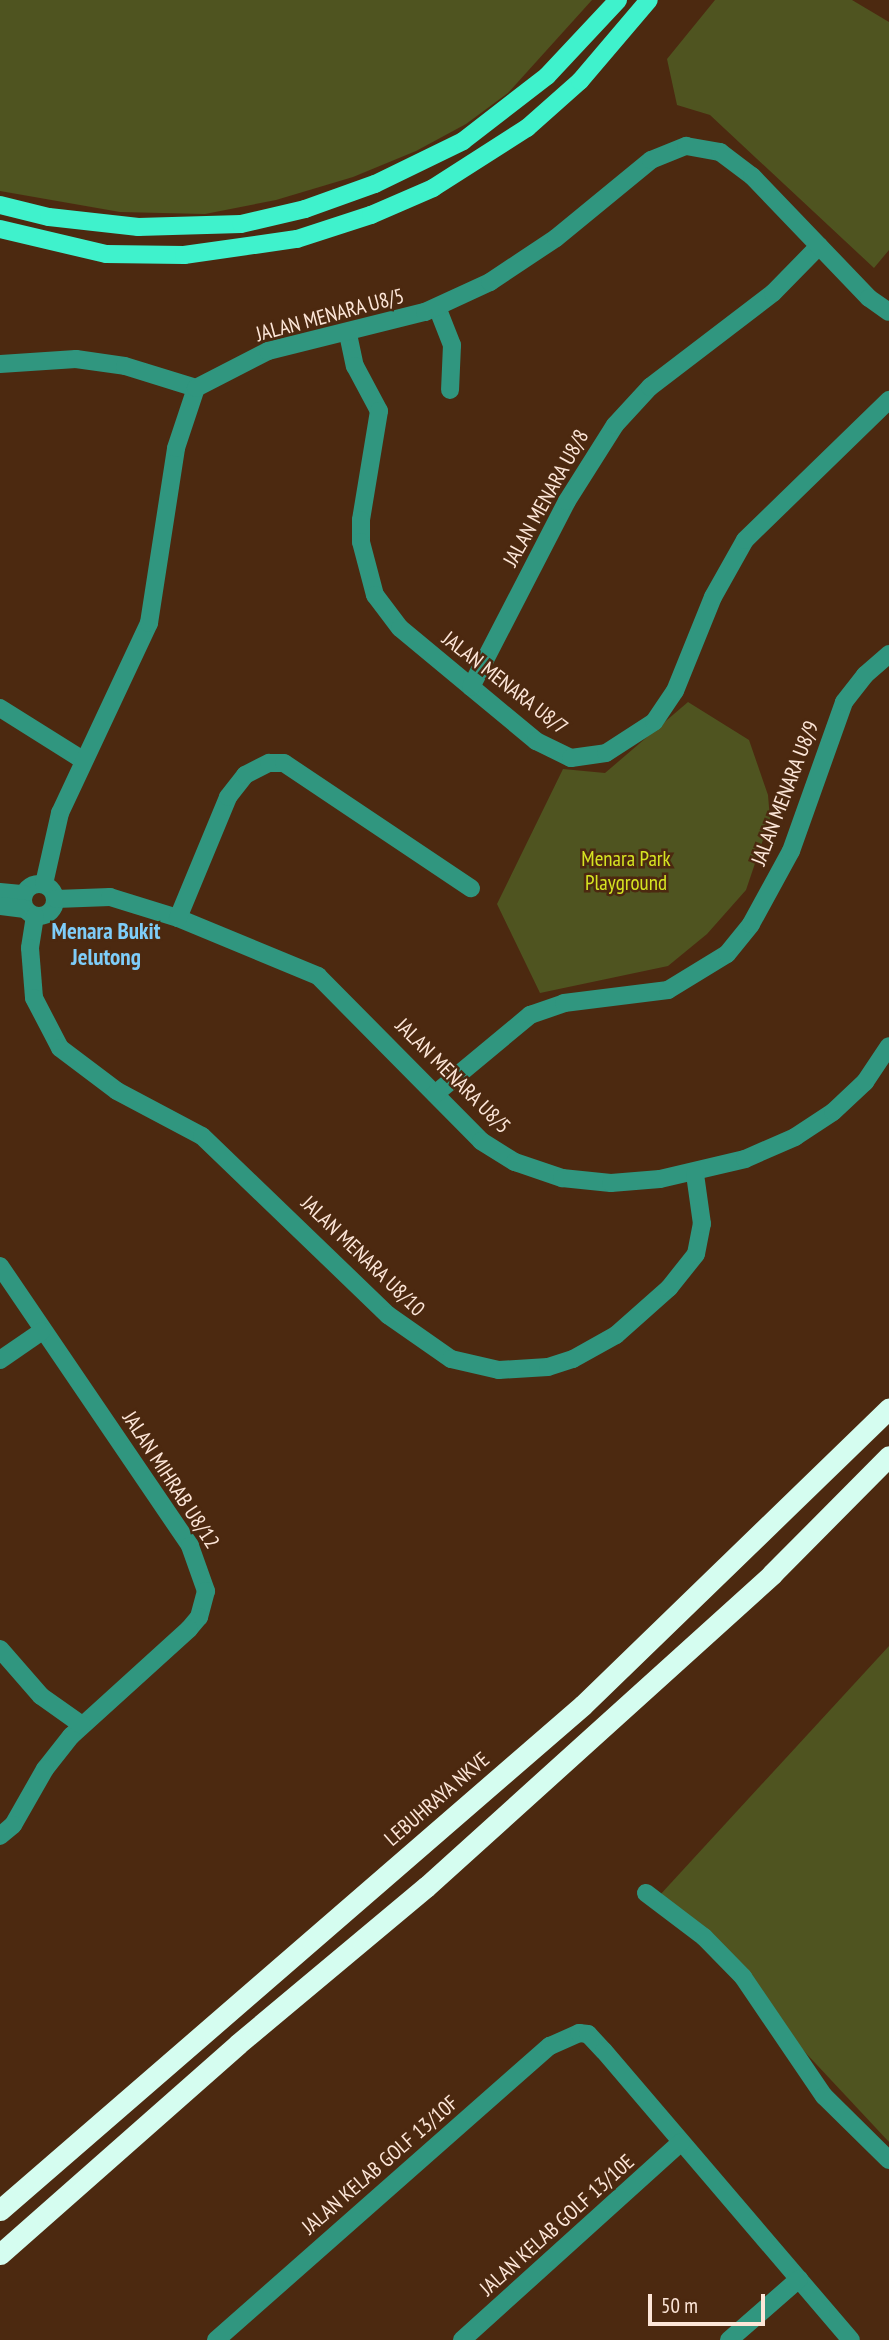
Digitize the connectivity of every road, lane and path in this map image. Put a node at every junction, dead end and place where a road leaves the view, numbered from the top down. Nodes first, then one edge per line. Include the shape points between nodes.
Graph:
1 (618, 0) edge
2 (649, 0) edge
3 (0, 205) edge
4 (0, 229) edge
5 (819, 246) junction
6 (437, 307) junction
7 (889, 312) edge
8 (348, 334) junction
9 (0, 365) edge
10 (196, 388) junction
11 (450, 390) dead end
12 (889, 400) edge
13 (889, 654) edge
14 (471, 687) junction
15 (0, 708) edge
16 (83, 760) junction
17 (44, 884) junction
18 (471, 888) dead end
19 (0, 892) edge
20 (56, 899) junction
21 (0, 906) edge
22 (28, 906) junction
23 (178, 918) junction
24 (889, 1046) edge
25 (435, 1094) junction
26 (695, 1174) junction
27 (0, 1266) edge
28 (43, 1331) junction
29 (0, 1360) edge
30 (889, 1408) edge
31 (889, 1456) edge
32 (0, 1649) edge
33 (82, 1725) junction
34 (0, 1836) edge
35 (646, 1893) dead end
36 (681, 2143) junction
37 (889, 2160) edge
38 (0, 2210) edge
39 (0, 2254) edge
40 (799, 2279) junction
41 (216, 2340) edge
42 (463, 2340) edge
43 (729, 2340) edge
44 (851, 2340) edge

1 - 3 main road via 547,76 463,141 386,180 305,209 241,223 138,227 49,217
2 - 4 main road via 588,73 527,128 433,188 371,215 297,239 184,255 106,254
5 - 6 street, JALAN MENARA U8/5 via 742,168 720,152 686,146 651,160 519,264
5 - 7 street, JALAN MENARA U8/5 via 869,298
5 - 14 street, JALAN MENARA U8/8 via 773,293 650,387 615,425 566,501
6 - 8 street, JALAN MENARA U8/5
6 - 11 street via 452,345
8 - 10 street, JALAN MENARA U8/5 via 268,351
8 - 14 street, JALAN MENARA U8/7 via 355,366 379,411 361,520 368,578 400,628
9 - 10 street via 76,359 125,366
10 - 16 street via 176,448 149,623
12 - 14 street, JALAN MENARA U8/7 via 745,540 723,575 666,708 639,735 606,753 571,758 536,741
13 - 25 street, JALAN MENARA U8/9 via 844,702 791,851 751,924 727,954 668,990 564,1003 530,1015
15 - 16 street
16 - 17 street via 60,813
17 - 20 street
17 - 22 street via 34,884
18 - 23 street via 284,763 269,763 245,775 228,797
19 - 22 street
20 - 22 street via 50,913
20 - 23 street, JALAN MENARA U8/5 via 110,897
21 - 22 street
22 - 26 street, JALAN MENARA U8/10 via 34,998 60,1048 106,1084 202,1136 388,1315 451,1359 499,1370 548,1367 584,1354 616,1335 669,1288 696,1254 702,1224
23 - 25 street, JALAN MENARA U8/5 via 318,976
24 - 26 street, JALAN MENARA U8/5 via 865,1082 834,1112 796,1136
25 - 26 street, JALAN MENARA U8/5 via 481,1141 536,1171 611,1183
27 - 28 street, JALAN MIHRAB U8/12
28 - 29 street
28 - 33 street, JALAN MIHRAB U8/12 via 190,1546 206,1591 199,1617 189,1629
30 - 38 highway, LEBUHRAYA NKVE via 583,1705
31 - 39 highway via 772,1574 436,1878 237,2044
32 - 33 street via 51,1706
33 - 34 street, JALAN MIHRAB U8/12 via 45,1769 13,1825
35 - 37 street via 704,1937 743,1977 824,2096
36 - 40 street
36 - 41 street, JALAN KELAB GOLF 13/10F via 604,2051 588,2034 579,2033 550,2046
36 - 42 street, JALAN KELAB GOLF 13/10E
40 - 43 street
40 - 44 street

